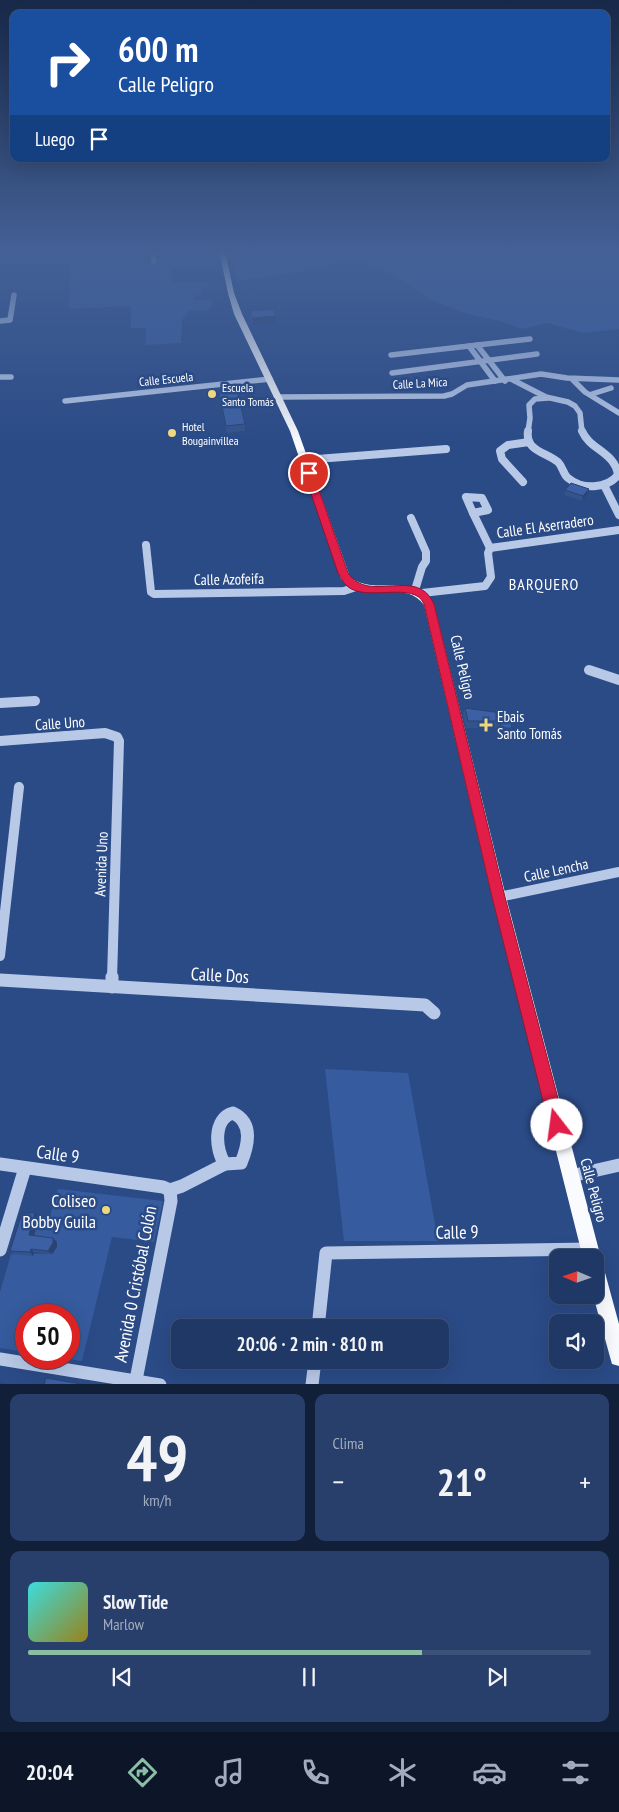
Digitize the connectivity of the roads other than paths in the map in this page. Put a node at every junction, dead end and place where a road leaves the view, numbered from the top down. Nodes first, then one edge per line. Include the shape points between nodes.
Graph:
1 (11, 316) edge
2 (239, 316) edge
3 (0, 321) edge
4 (530, 339) dead end
5 (477, 345) junction
6 (469, 346) junction
7 (537, 354) dead end
8 (391, 355) dead end
9 (484, 361) junction
10 (392, 373) dead end
11 (11, 377) dead end
12 (0, 378) edge
13 (511, 378) junction
14 (572, 378) junction
15 (270, 379) junction
16 (582, 379) junction
17 (502, 380) junction
18 (619, 380) edge
19 (495, 381) junction
20 (611, 388) dead end
21 (592, 394) junction
22 (279, 397) junction
23 (539, 398) junction
24 (548, 398) junction
25 (65, 401) dead end
26 (616, 407) edge
27 (619, 412) edge
28 (529, 442) junction
29 (446, 448) dead end
30 (304, 460) junction
31 (523, 482) dead end
32 (606, 485) junction
33 (619, 487) edge
34 (473, 513) dead end
35 (619, 514) edge
36 (412, 518) dead end
37 (619, 530) edge
38 (146, 545) dead end
39 (490, 548) junction
40 (356, 587) junction
41 (419, 591) junction
42 (590, 670) dead end
43 (619, 680) edge
44 (35, 701) dead end
45 (0, 703) edge
46 (0, 741) edge
47 (119, 742) joint
48 (19, 787) dead end
49 (619, 872) edge
50 (498, 897) junction
51 (0, 956) edge
52 (0, 980) edge
53 (112, 987) junction
54 (434, 1013) dead end
55 (0, 1164) edge
56 (225, 1164) dead end
57 (619, 1165) edge
58 (25, 1168) junction
59 (571, 1176) junction
60 (170, 1190) junction
61 (590, 1249) edge
62 (0, 1250) edge
63 (549, 1253) edge
64 (604, 1302) edge
65 (319, 1319) edge
66 (619, 1358) edge
67 (0, 1359) edge
68 (314, 1369) edge
69 (136, 1383) edge
70 (160, 1384) edge
71 (312, 1384) edge

1 - 3 street via 10,320
2 - 15 main road
4 - 5 street
5 - 6 street
5 - 9 street
6 - 8 street
6 - 9 street
7 - 9 street
9 - 10 street
9 - 17 street
9 - 19 street
11 - 12 street
13 - 14 street, Calle La Mica via 541,374
13 - 17 street, Calle La Mica
13 - 24 street
14 - 16 street, Calle La Mica
14 - 21 street via 585,392
15 - 22 main road
15 - 25 street, Calle Escuela
16 - 18 street, Calle La Mica
16 - 21 street
17 - 19 street, Calle La Mica
17 - 23 street
19 - 22 street, Calle La Mica via 465,385 444,396
20 - 21 street
21 - 26 street
22 - 30 main road
23 - 24 street
23 - 28 street via 528,407 531,418
24 - 32 street via 566,401 579,410 583,434 611,458 618,471 616,479
26 - 27 street
28 - 31 street via 508,445 500,451 502,459
28 - 32 street via 560,464 572,481 586,486
29 - 30 street
30 - 40 main road via 343,573
32 - 33 street
32 - 35 street
34 - 39 street
36 - 41 street via 426,552
37 - 39 street, Calle El Aserradero
38 - 40 street, Calle Azofeifa via 151,592 154,594 344,591
39 - 41 street, Calle El Aserradero via 491,577 485,586
40 - 41 main road
41 - 50 main road, Calle Peligro via 429,604
42 - 43 street
44 - 45 street
46 - 47 street, Calle Uno via 105,733 117,737
47 - 53 street, Avenida Uno
48 - 51 street
49 - 50 street, Calle Lencha
50 - 59 main road, Calle Peligro
52 - 53 street, Calle Dos
53 - 54 street, Calle Dos via 425,1005
55 - 58 street, Calle 9
56 - 60 street
57 - 59 street
58 - 60 street, Calle 9
58 - 62 street
59 - 61 main road, Calle Peligro
60 - 69 street, Avenida 0 Cristóbal Colón via 171,1201
63 - 65 street, Calle 9 via 326,1253
64 - 66 main road
67 - 69 street
68 - 71 street
69 - 70 street

